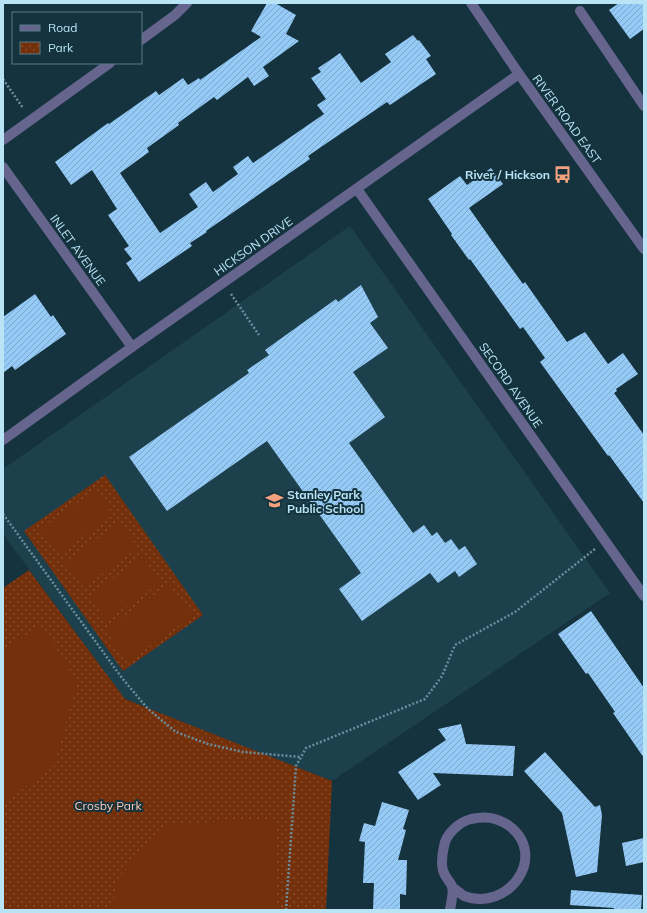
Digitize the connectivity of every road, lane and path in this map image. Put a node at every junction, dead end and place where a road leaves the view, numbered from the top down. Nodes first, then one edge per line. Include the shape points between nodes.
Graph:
1 (187, 3) edge
2 (471, 3) edge
3 (580, 11) dead end
4 (142, 39) edge
5 (109, 64) edge
6 (519, 74) junction
7 (3, 79) edge
8 (644, 106) edge
9 (31, 120) junction
10 (3, 140) edge
11 (3, 167) edge
12 (357, 189) junction
13 (644, 249) edge
14 (223, 283) junction
15 (259, 335) dead end
16 (132, 347) junction
17 (3, 440) edge
18 (3, 514) edge
19 (606, 541) junction
20 (644, 596) edge
21 (301, 757) junction
22 (452, 887) junction
23 (286, 910) edge
24 (450, 910) edge

1 - 4 street via 175,16
2 - 6 street, RIVER ROAD EAST
3 - 8 street
5 - 9 street
6 - 12 street, HICKSON DRIVE
6 - 13 street, RIVER ROAD EAST
7 - 9 path
9 - 10 street
11 - 16 street, INLET AVENUE
12 - 14 street, HICKSON DRIVE
12 - 19 street, SECORD AVENUE
14 - 15 path
14 - 16 street, HICKSON DRIVE
16 - 17 street, HICKSON DRIVE
18 - 21 path via 122,678 148,708 176,732 208,744 242,752
19 - 20 street, SECORD AVENUE
19 - 21 path via 515,612 455,645 442,676 425,698 306,748
21 - 23 path via 296,766
22 - 22 street via 465,896 480,900 496,898 510,891 520,879 525,864 524,846 515,830 500,820 482,816 464,821 452,830 444,843 442,858 444,874
22 - 24 street

